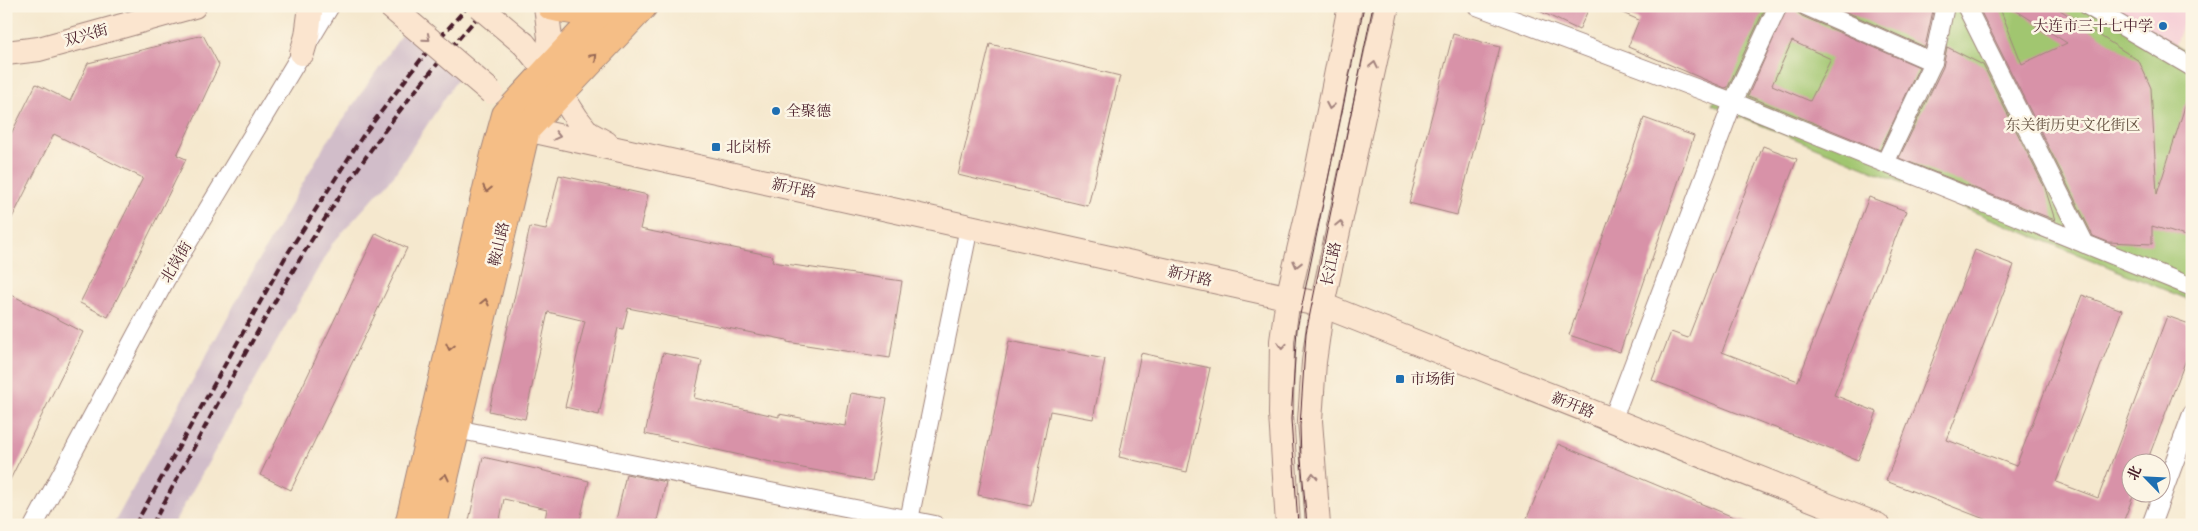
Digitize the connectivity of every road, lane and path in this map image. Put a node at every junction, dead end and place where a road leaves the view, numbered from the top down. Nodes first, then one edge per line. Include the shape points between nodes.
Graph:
1 (194, 6) edge
2 (311, 6) edge
3 (330, 6) edge
4 (390, 6) edge
5 (479, 6) edge
6 (546, 6) edge
7 (551, 6) edge
8 (601, 6) edge
9 (607, 6) edge
10 (643, 6) edge
11 (1350, 6) edge
12 (1387, 6) edge
13 (1477, 6) edge
14 (1778, 6) edge
15 (1806, 6) edge
16 (1945, 6) edge
17 (1966, 6) edge
18 (2088, 6) edge
19 (6, 53) edge
20 (302, 53) junction
21 (1933, 62) junction
22 (2192, 67) edge
23 (553, 81) junction
24 (491, 92) junction
25 (1734, 102) junction
26 (516, 122) junction
27 (616, 149) junction
28 (495, 155) junction
29 (1884, 163) junction
30 (969, 227) junction
31 (2085, 244) junction
32 (2192, 287) edge
33 (1288, 298) junction
34 (1322, 306) junction
35 (2192, 414) edge
36 (1612, 420) junction
37 (456, 429) junction
38 (909, 522) edge
39 (34, 525) edge
40 (409, 525) edge
41 (433, 525) edge
42 (935, 525) edge
43 (1288, 525) edge
44 (1318, 525) edge
45 (1877, 525) edge
46 (2151, 525) edge

1 - 19 main road, 双兴街 via 39,49
2 - 20 main road
3 - 20 street, 北岗街
4 -> 24 main road, bridge
5 - 23 main road, bridge via 524,44
6 - 23 main road
7 - 8 main road via 591,11
9 - 23 main road
23 -> 10 main road, 鞍山路
11 -> 33 main road
34 -> 12 main road, 长江路
13 - 25 street
14 - 25 street
15 - 21 street
16 - 21 street
17 - 31 street
18 - 22 street
20 - 39 street, 北岗街 via 166,278
21 - 29 street
23 - 26 main road, 鞍山路
23 - 27 main road via 588,133
24 - 26 main road
24 - 28 main road
25 - 29 street
25 - 36 street
26 -> 27 main road, 新开路
26 - 28 main road, 鞍山路
37 -> 26 main road, 鞍山路
27 - 30 main road, 新开路
28 -> 40 main road, 鞍山路
29 - 31 street
30 - 33 main road, 新开路
30 - 38 street
31 - 32 street
33 - 34 main road, 新开路
33 -> 43 main road via 1280,380
34 - 36 main road, 新开路
44 -> 34 main road, 长江路 via 1310,421
35 - 46 street
36 - 45 main road, 新开路
37 - 38 street
41 -> 37 main road, 鞍山路
38 - 42 street

